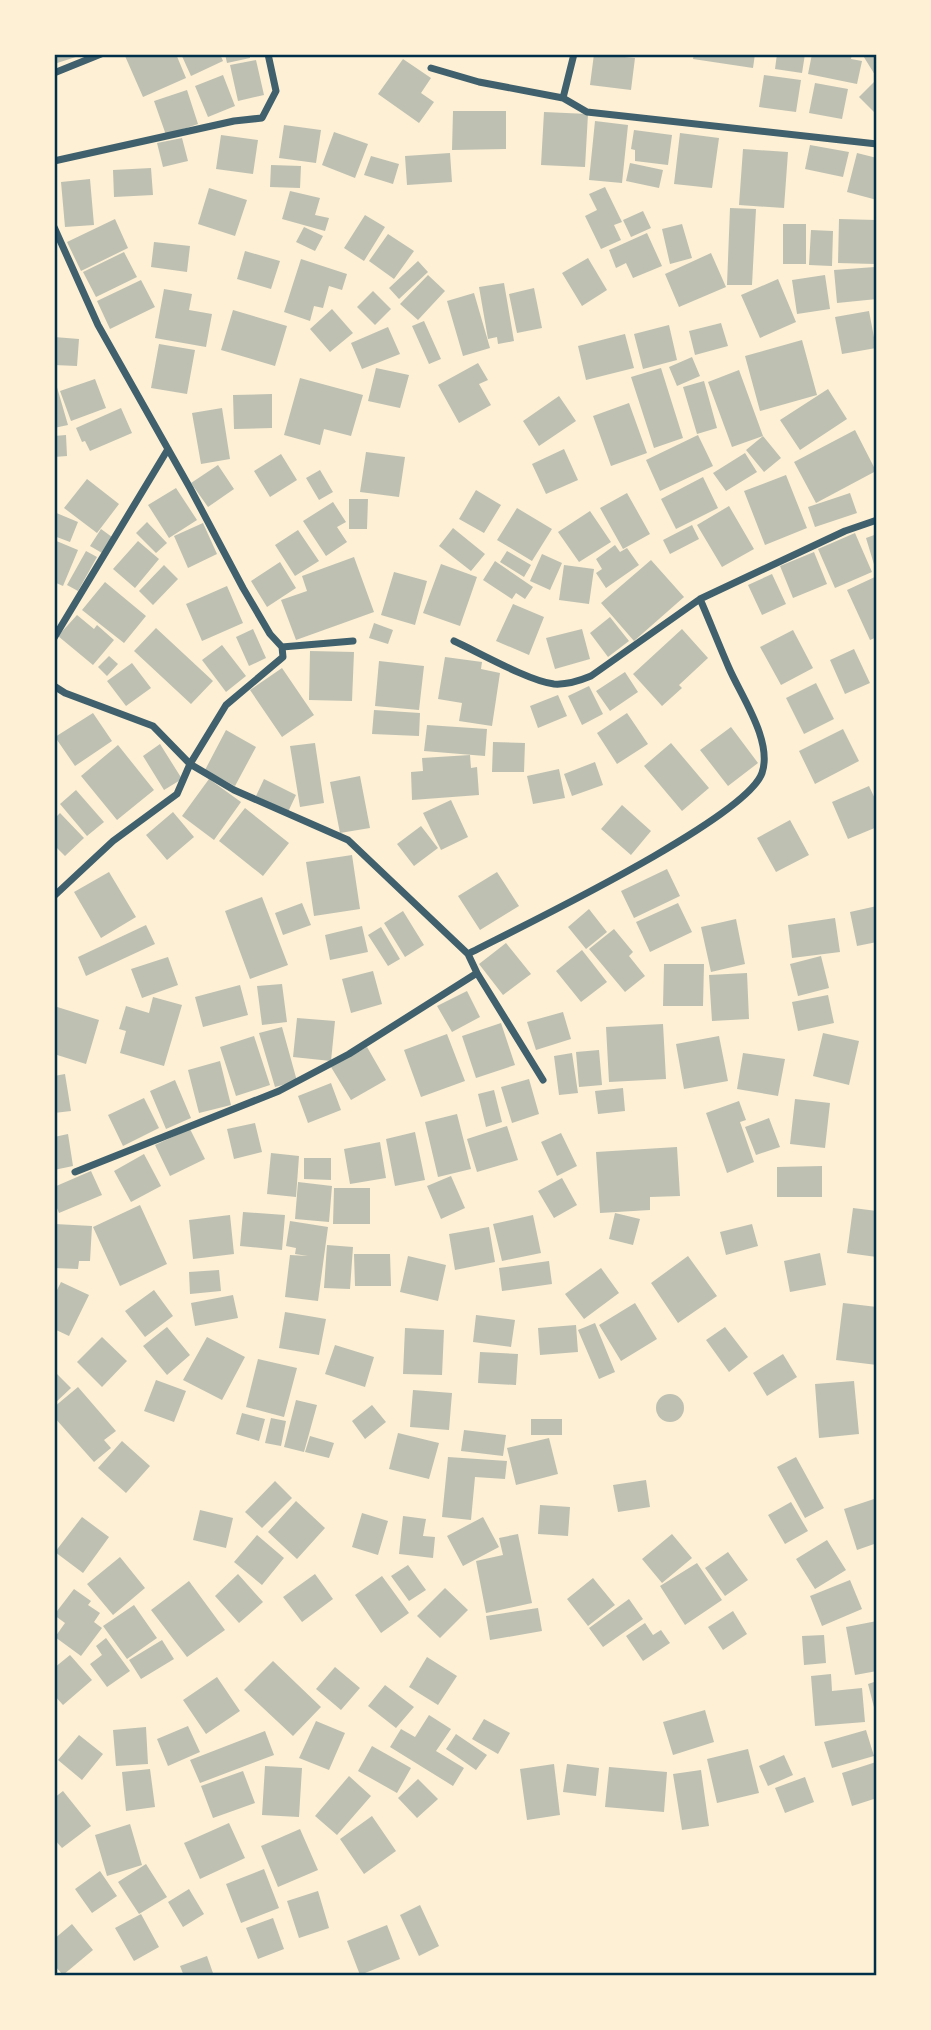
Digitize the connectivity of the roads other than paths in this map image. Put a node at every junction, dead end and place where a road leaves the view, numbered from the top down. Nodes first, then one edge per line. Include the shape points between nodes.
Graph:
1 (101, 54) edge
2 (268, 54) edge
3 (574, 54) edge
4 (431, 68) dead end
5 (54, 73) edge
6 (563, 98) junction
7 (877, 144) edge
8 (54, 161) edge
9 (54, 227) edge
10 (168, 449) junction
11 (877, 520) edge
12 (700, 599) junction
13 (54, 638) edge
14 (353, 640) dead end
15 (454, 641) dead end
16 (282, 647) junction
17 (54, 685) edge
18 (190, 764) junction
19 (54, 896) edge
20 (468, 954) junction
21 (477, 973) junction
22 (543, 1080) dead end
23 (75, 1172) dead end

1 - 5 street
2 - 8 street via 276,91 262,118
3 - 6 street
4 - 6 street
6 - 7 street via 587,112
9 - 10 street via 98,326
10 - 13 street
10 - 16 street via 243,588
11 - 12 street
12 - 15 street via 591,676 573,683 538,679
12 - 20 street via 763,744 762,773 746,796 623,875
14 - 16 street
16 - 18 street via 282,656 226,705
17 - 18 street via 153,726
18 - 19 street via 177,794 113,841
18 - 20 street via 234,790 348,840
20 - 21 street
21 - 22 street
21 - 23 street via 349,1054 279,1091

